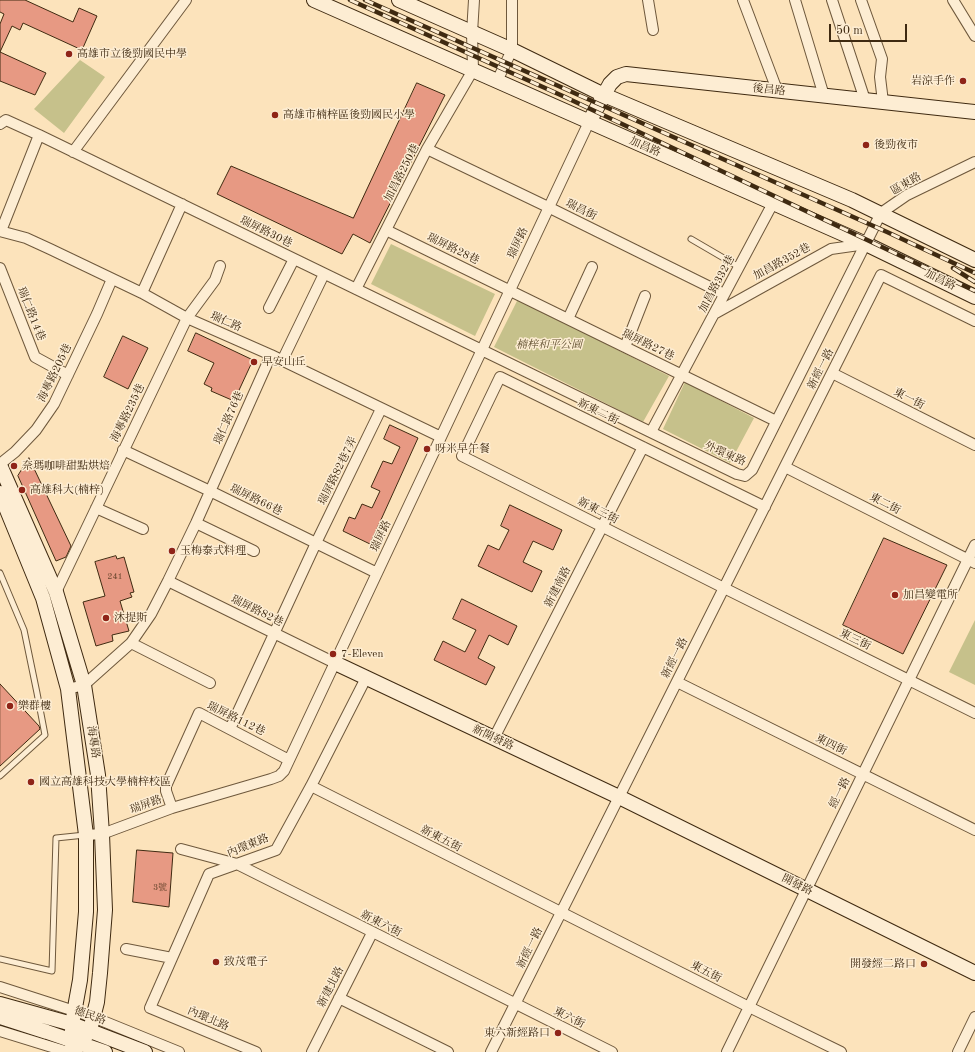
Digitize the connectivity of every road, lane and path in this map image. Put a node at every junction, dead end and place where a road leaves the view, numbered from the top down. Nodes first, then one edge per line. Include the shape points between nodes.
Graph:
1 (186, 0) edge
2 (314, 0) edge
3 (399, 0) edge
4 (474, 0) edge
5 (512, 0) edge
6 (648, 0) edge
7 (743, 0) edge
8 (795, 0) edge
9 (832, 0) edge
10 (861, 0) edge
11 (953, 0) edge
12 (653, 30) dead end
13 (472, 33) junction
14 (975, 36) edge
15 (512, 50) junction
16 (473, 70) junction
17 (497, 81) junction
18 (777, 90) junction
19 (604, 95) junction
20 (824, 96) junction
21 (866, 100) junction
22 (883, 102) junction
23 (975, 112) edge
24 (589, 122) junction
25 (0, 124) edge
26 (39, 135) junction
27 (427, 149) junction
28 (73, 152) junction
29 (975, 162) edge
30 (773, 203) junction
31 (182, 204) junction
32 (548, 207) junction
33 (881, 213) junction
34 (386, 230) junction
35 (1, 231) edge
36 (691, 239) dead end
37 (866, 244) junction
38 (294, 259) junction
39 (975, 260) edge
40 (220, 266) dead end
41 (739, 266) junction
42 (0, 268) edge
43 (592, 268) dead end
44 (324, 274) junction
45 (112, 279) junction
46 (356, 289) junction
47 (510, 290) junction
48 (142, 293) junction
49 (724, 294) junction
50 (646, 296) dead end
51 (975, 297) edge
52 (270, 308) dead end
53 (714, 314) junction
54 (187, 318) junction
55 (568, 319) junction
56 (975, 321) edge
57 (625, 347) junction
58 (482, 350) junction
59 (271, 355) junction
60 (282, 361) junction
61 (832, 373) junction
62 (68, 375) junction
63 (681, 375) junction
64 (381, 408) junction
65 (776, 421) junction
66 (651, 432) junction
67 (441, 437) junction
68 (975, 445) edge
69 (643, 447) junction
70 (123, 450) junction
71 (462, 456) joint
72 (0, 465) edge
73 (785, 467) junction
74 (210, 491) junction
75 (0, 493) edge
76 (765, 507) junction
77 (96, 508) junction
78 (196, 523) junction
79 (602, 527) junction
80 (143, 529) dead end
81 (316, 544) junction
82 (975, 545) edge
83 (254, 551) dead end
84 (971, 561) edge
85 (0, 573) edge
86 (377, 573) junction
87 (168, 581) junction
88 (724, 588) junction
89 (56, 592) junction
90 (43, 598) junction
91 (275, 633) junction
92 (131, 643) junction
93 (335, 663) junction
94 (366, 678) junction
95 (910, 680) junction
96 (677, 682) junction
97 (210, 683) dead end
98 (84, 685) junction
99 (68, 689) junction
100 (975, 713) edge
101 (230, 729) junction
102 (494, 738) junction
103 (289, 760) junction
104 (863, 774) junction
105 (0, 776) edge
106 (311, 786) junction
107 (619, 797) junction
108 (172, 808) junction
109 (975, 830) edge
110 (102, 834) junction
111 (86, 835) junction
112 (181, 849) dead end
113 (237, 864) junction
114 (807, 890) junction
115 (561, 912) junction
116 (372, 933) junction
117 (126, 949) dead end
118 (172, 958) junction
119 (0, 959) edge
120 (975, 973) edge
121 (0, 987) edge
122 (339, 998) junction
123 (0, 1004) edge
124 (515, 1005) junction
125 (749, 1007) junction
126 (150, 1008) joint
127 (0, 1017) edge
128 (74, 1017) junction
129 (93, 1017) junction
130 (975, 1017) edge
131 (90, 1030) junction
132 (0, 1032) edge
133 (73, 1048) edge
134 (106, 1052) edge
135 (145, 1052) edge
136 (179, 1052) edge
137 (256, 1052) edge
138 (312, 1052) edge
139 (448, 1052) edge
140 (491, 1052) edge
141 (612, 1052) edge
142 (727, 1052) edge
143 (841, 1052) edge
144 (958, 1052) edge

1 - 28 street
2 - 16 street, 加昌路
3 - 13 street
4 - 13 street
5 - 15 street
6 - 12 street
7 - 18 street
8 - 20 street
9 - 21 street
10 - 22 street via 882,59 880,77
11 - 14 street
13 - 15 street
13 - 16 street
15 - 17 street
15 - 19 street
16 - 17 street, 加昌路
16 - 27 street, 加昌路250巷
17 - 24 street, 加昌路
18 - 19 street, 後昌路 via 626,74 617,76
18 - 20 street, 後昌路
19 - 24 street, 後昌路
19 - 33 street
20 - 21 street, 後昌路
21 - 22 street, 後昌路
22 - 23 street, 後昌路
24 - 30 street, 加昌路
24 - 32 street, 瑞屏路
25 - 26 street, 瑞屏路30巷 via 6,120
26 - 28 street, 瑞屏路30巷
26 - 35 street
27 - 32 street, 瑞昌街
27 - 34 street, 加昌路250巷
28 - 31 street, 瑞屏路30巷
29 - 33 street, 區東路 via 907,195
30 - 37 street, 加昌路
30 - 41 street, 加昌路332巷
31 - 38 street, 瑞屏路30巷
31 - 48 street
32 - 47 street, 瑞屏路
32 - 49 street, 瑞昌街
33 - 37 street, 區東路
33 - 39 street
34 - 46 street, 加昌路250巷
34 - 47 street, 瑞屏路28巷
35 - 45 street, 瑞仁路 via 26,238
36 - 41 lane
37 - 51 street, 加昌路
37 - 53 street, 加昌路352巷 via 831,249
37 - 65 street, 外環東路
38 - 44 street, 瑞屏路30巷
38 - 52 street
40 - 54 street, 海專路235巷 via 215,280
41 - 49 street, 加昌路332巷
42 - 62 street, 瑞仁路14巷 via 35,357
43 - 55 street
44 - 46 street, 瑞屏路30巷
44 - 60 street
45 - 48 street, 瑞仁路
45 - 62 street, 海專路205巷
46 - 58 street, 瑞屏路30巷
47 - 55 street, 瑞屏路27巷
47 - 58 street, 瑞屏路
48 - 54 street, 瑞仁路
49 - 53 street, 加昌路332巷
50 - 57 street
53 - 63 street, 加昌路332巷
54 - 59 street, 瑞仁路
54 - 70 street, 海專路235巷
55 - 57 street, 瑞屏路27巷
56 - 61 street, 新經一路 via 881,275
57 - 63 street, 瑞屏路27巷
58 - 66 street, 外環東路
58 - 67 street, 瑞屏路
59 - 60 street, 瑞仁路
59 - 74 street, 瑞仁路76巷
60 - 64 street, 瑞仁路
61 - 68 street, 東一街
61 - 73 street, 新經一路
62 - 72 street, 海專路205巷 via 54,404 36,430
63 - 65 street, 瑞屏路27巷
63 - 66 street
64 - 67 street, 瑞仁路
64 - 81 street, 瑞屏路82巷7弄
65 - 66 street, 外環東路 via 752,470 745,476
67 - 86 street, 瑞屏路
69 - 71 street, 新東二街 via 500,377
69 - 76 street, 新東二街
69 - 79 street, 新建南路
70 - 74 street, 瑞屏路66巷
70 - 77 street, 海專路235巷
71 - 79 street, 新東三街
72 - 89 street, 海專路
73 - 76 street, 新經一路
73 - 84 street, 東二街
74 - 78 street
74 - 81 street, 瑞屏路66巷
75 - 90 street, 海專路
76 - 88 street, 新經一路
77 - 80 street
77 - 89 street, 海專路235巷
78 - 83 street
78 - 87 street
79 - 88 street, 新東三街
79 - 102 street, 新建南路
81 - 86 street, 瑞屏路66巷
81 - 91 street, 瑞屏路82巷7弄
82 - 84 street, 經一路
84 - 95 street, 經一路
85 - 105 lane via 24,630 45,735
86 - 93 street, 瑞屏路
87 - 91 street, 瑞屏路82巷
87 - 92 street via 151,614
88 - 95 street, 東三街
88 - 96 street, 新經一路
89 - 90 lane
89 - 98 street, 海專路
90 - 99 street, 海專路
91 - 93 street, 瑞屏路82巷
91 - 101 street
92 - 97 street
92 - 98 street
93 - 94 street, 新開發路
93 - 103 street, 瑞屏路
94 - 102 street, 新開發路
94 - 106 street, 內環東路
95 - 100 street, 東三街
95 - 104 street, 經一路
96 - 104 street, 東四街
96 - 107 street, 新經一路
98 - 99 street
98 - 110 street, 海專路 via 98,775
99 - 111 street, 海專路
101 - 103 street, 瑞屏路112巷
101 - 108 street, 瑞屏路112巷 via 199,713 166,786
102 - 107 street, 新開發路
103 - 108 street, 瑞屏路 via 279,776
104 - 109 street, 東四街
104 - 114 street, 經一路
106 - 113 street, 內環東路 via 276,850
106 - 115 street, 新東五街
107 - 114 street, 開發路
107 - 115 street, 新經一路
108 - 110 street, 瑞屏路
110 - 111 street, 瑞屏路
110 - 129 street, 海專路 via 106,910 97,1002
111 - 119 lane via 56,838 52,971
111 - 128 street, 海專路 via 86,912
112 - 113 street, 新東六街
113 - 116 street, 新東六街
113 - 118 street, 內環東路 via 209,874
114 - 120 street, 開發路
114 - 125 street, 經一路
115 - 124 street, 新經一路
115 - 125 street, 東五街
116 - 122 street, 新建北路
116 - 124 street, 新東六街
117 - 118 street
118 - 126 street, 內環東路
121 - 128 street, 德民路
122 - 138 street, 新建北路
122 - 139 street
123 - 128 street, 德民路
124 - 140 street, 新經一路
124 - 141 street, 東六街
125 - 142 street, 經一路
125 - 143 street, 東五街
126 - 137 street, 內環北路
127 - 133 street
128 - 129 street, 德民路
128 - 131 street, 德民路
128 - 133 street, 海專路
129 - 131 street, 海專路
129 - 136 street, 德民路
130 - 144 street
131 - 133 street, 海專路
131 - 135 street, 德民路
132 - 133 street
133 - 134 street

